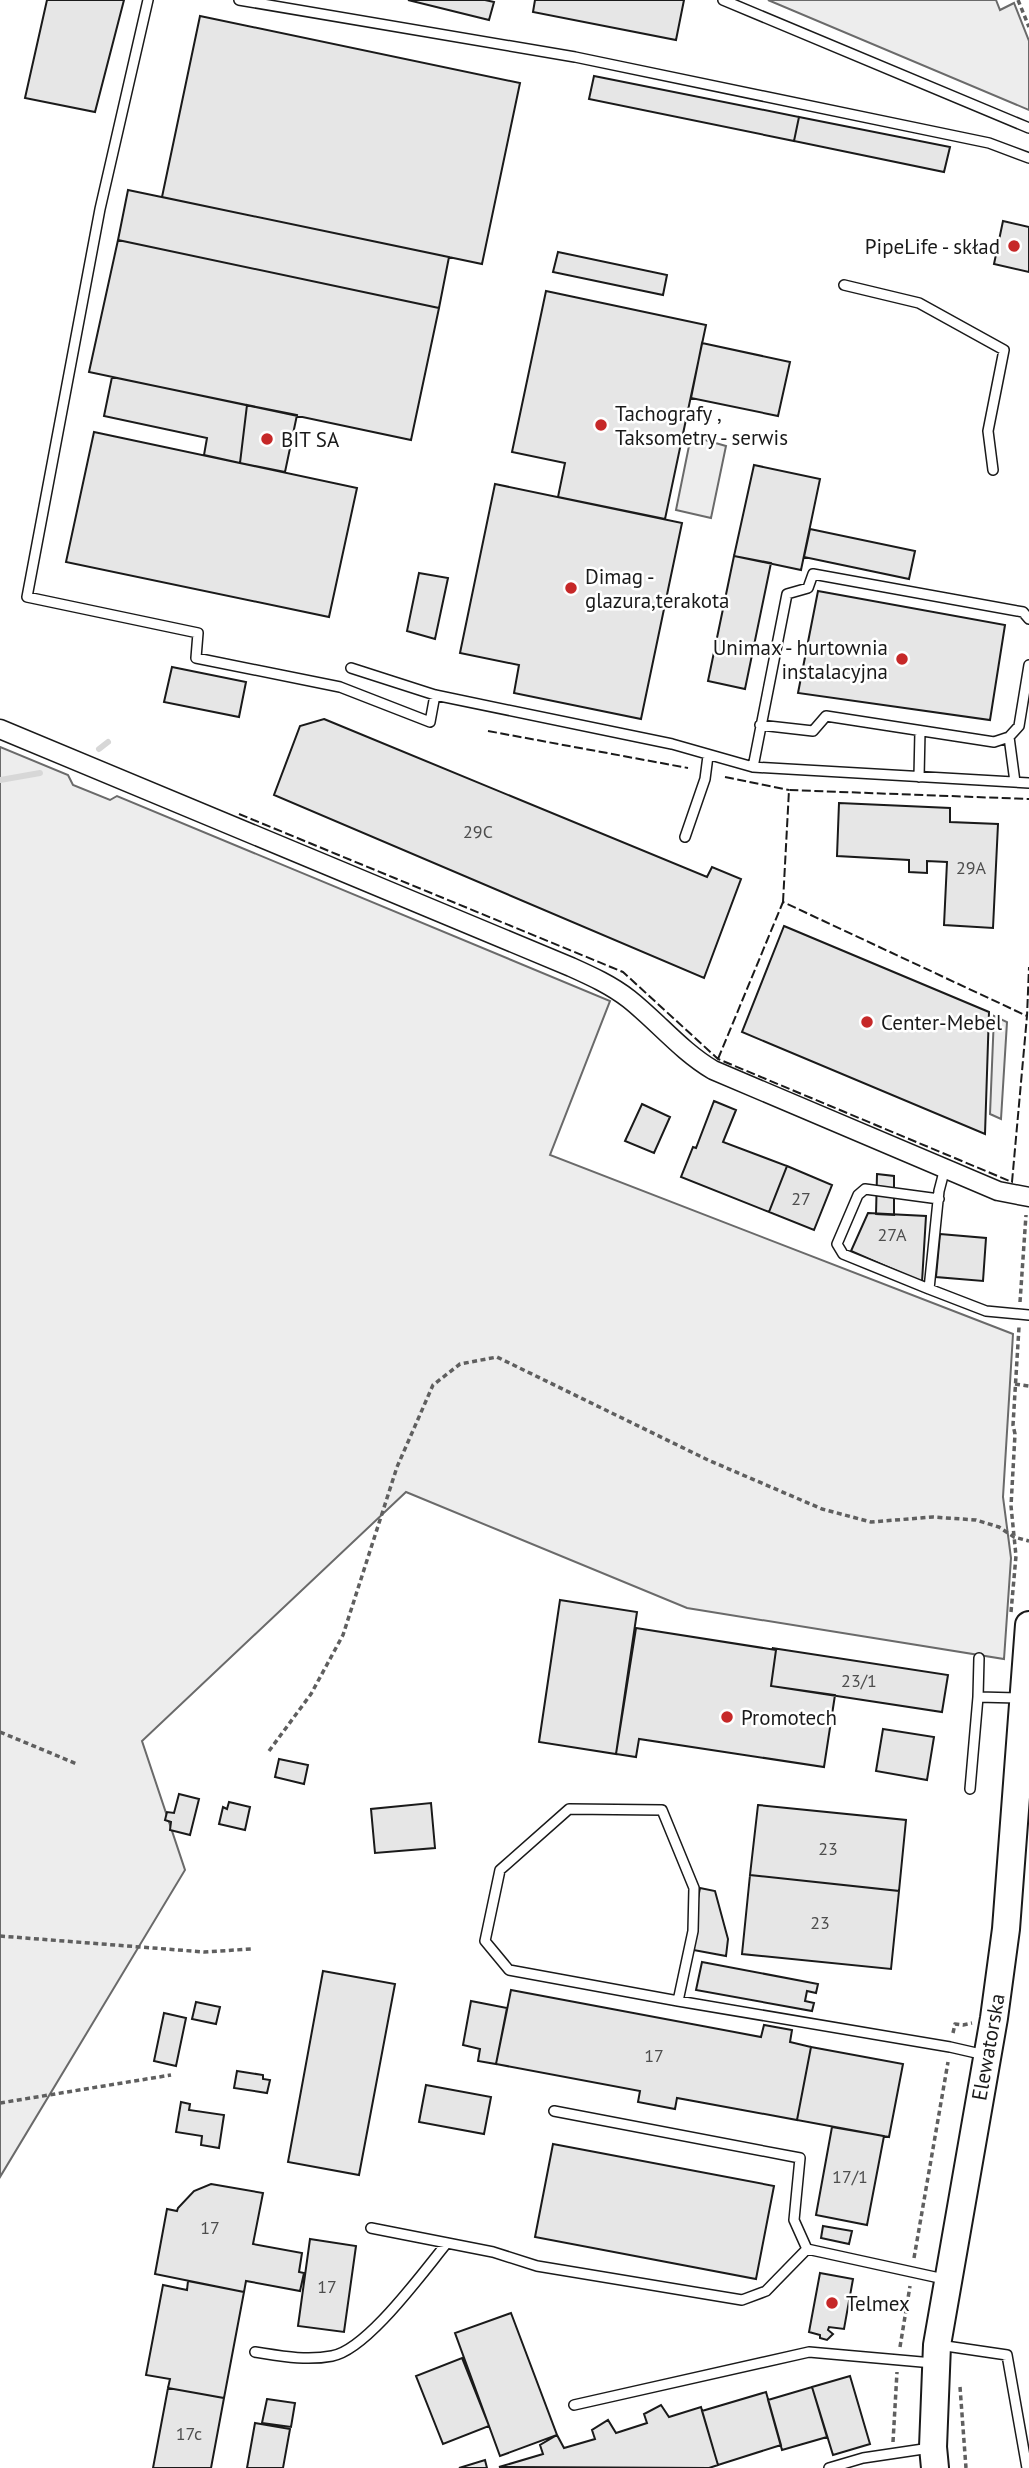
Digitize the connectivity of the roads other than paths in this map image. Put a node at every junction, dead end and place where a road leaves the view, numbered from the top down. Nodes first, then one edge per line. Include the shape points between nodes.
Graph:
1 (148, 0) edge
2 (239, 0) edge
3 (723, 0) edge
4 (1029, 128) edge
5 (1029, 158) edge
6 (844, 285) dead end
7 (993, 470) dead end
8 (1029, 619) edge
9 (1029, 665) edge
10 (351, 668) dead end
11 (435, 695) junction
12 (760, 725) junction
13 (0, 729) edge
14 (920, 731) junction
15 (1009, 737) junction
16 (708, 756) junction
17 (753, 767) junction
18 (919, 777) junction
19 (1015, 782) junction
20 (1029, 783) edge
21 (685, 837) dead end
22 (945, 1168) junction
23 (1026, 1197) edge
24 (939, 1199) junction
25 (929, 1289) junction
26 (1024, 1314) edge
27 (1020, 1623) edge
28 (979, 1658) dead end
29 (978, 1697) junction
30 (1024, 1698) junction
31 (970, 1789) dead end
32 (678, 2001) junction
33 (987, 2056) junction
34 (554, 2111) dead end
35 (370, 2228) dead end
36 (447, 2243) junction
37 (807, 2249) junction
38 (947, 2280) junction
39 (256, 2352) dead end
40 (936, 2354) junction
41 (574, 2405) dead end
42 (934, 2458) edge
43 (829, 2468) edge
44 (1027, 2468) edge

1 - 11 lane via 100,209 27,597 198,633 196,658 340,687 429,722
2 - 5 lane via 575,57 989,143
3 - 4 lane
6 - 7 lane via 919,303 1004,350 988,431
8 - 12 lane via 1023,612 813,573 808,588 787,594
9 - 15 lane via 1019,726
10 - 11 lane
11 - 16 lane via 672,744
12 - 14 lane via 813,731 826,716
12 - 17 lane
13 - 22 street via 580,971 629,998 690,1055 713,1070
14 - 15 lane via 994,742
14 - 18 lane
15 - 19 lane
16 - 17 lane
16 - 21 lane
17 - 18 lane
18 - 19 lane
19 - 20 lane
22 - 23 street via 998,1191
22 - 24 lane
24 - 25 lane
24 - 25 lane via 865,1189 858,1195 837,1244 844,1254
25 - 26 lane via 986,1311
27 - 30 street, Elewatorska
28 - 29 lane
29 - 30 lane
29 - 31 lane
30 - 33 street, Elewatorska via 1006,1929
32 - 32 lane via 693,1931 694,1888 662,1810 569,1809 500,1870 485,1941 509,1970
32 - 33 lane
33 - 38 street, Elewatorska
34 - 37 lane via 800,2158 794,2220
35 - 36 lane
36 - 37 lane via 537,2266 742,2300 766,2291
36 - 39 lane via 364,2339 335,2356 309,2359
37 - 38 lane
38 - 40 street, Elewatorska
40 - 41 lane via 898,2360 809,2352
40 - 42 street, Elewatorska
40 - 44 lane via 1007,2355
42 - 43 lane via 892,2453

